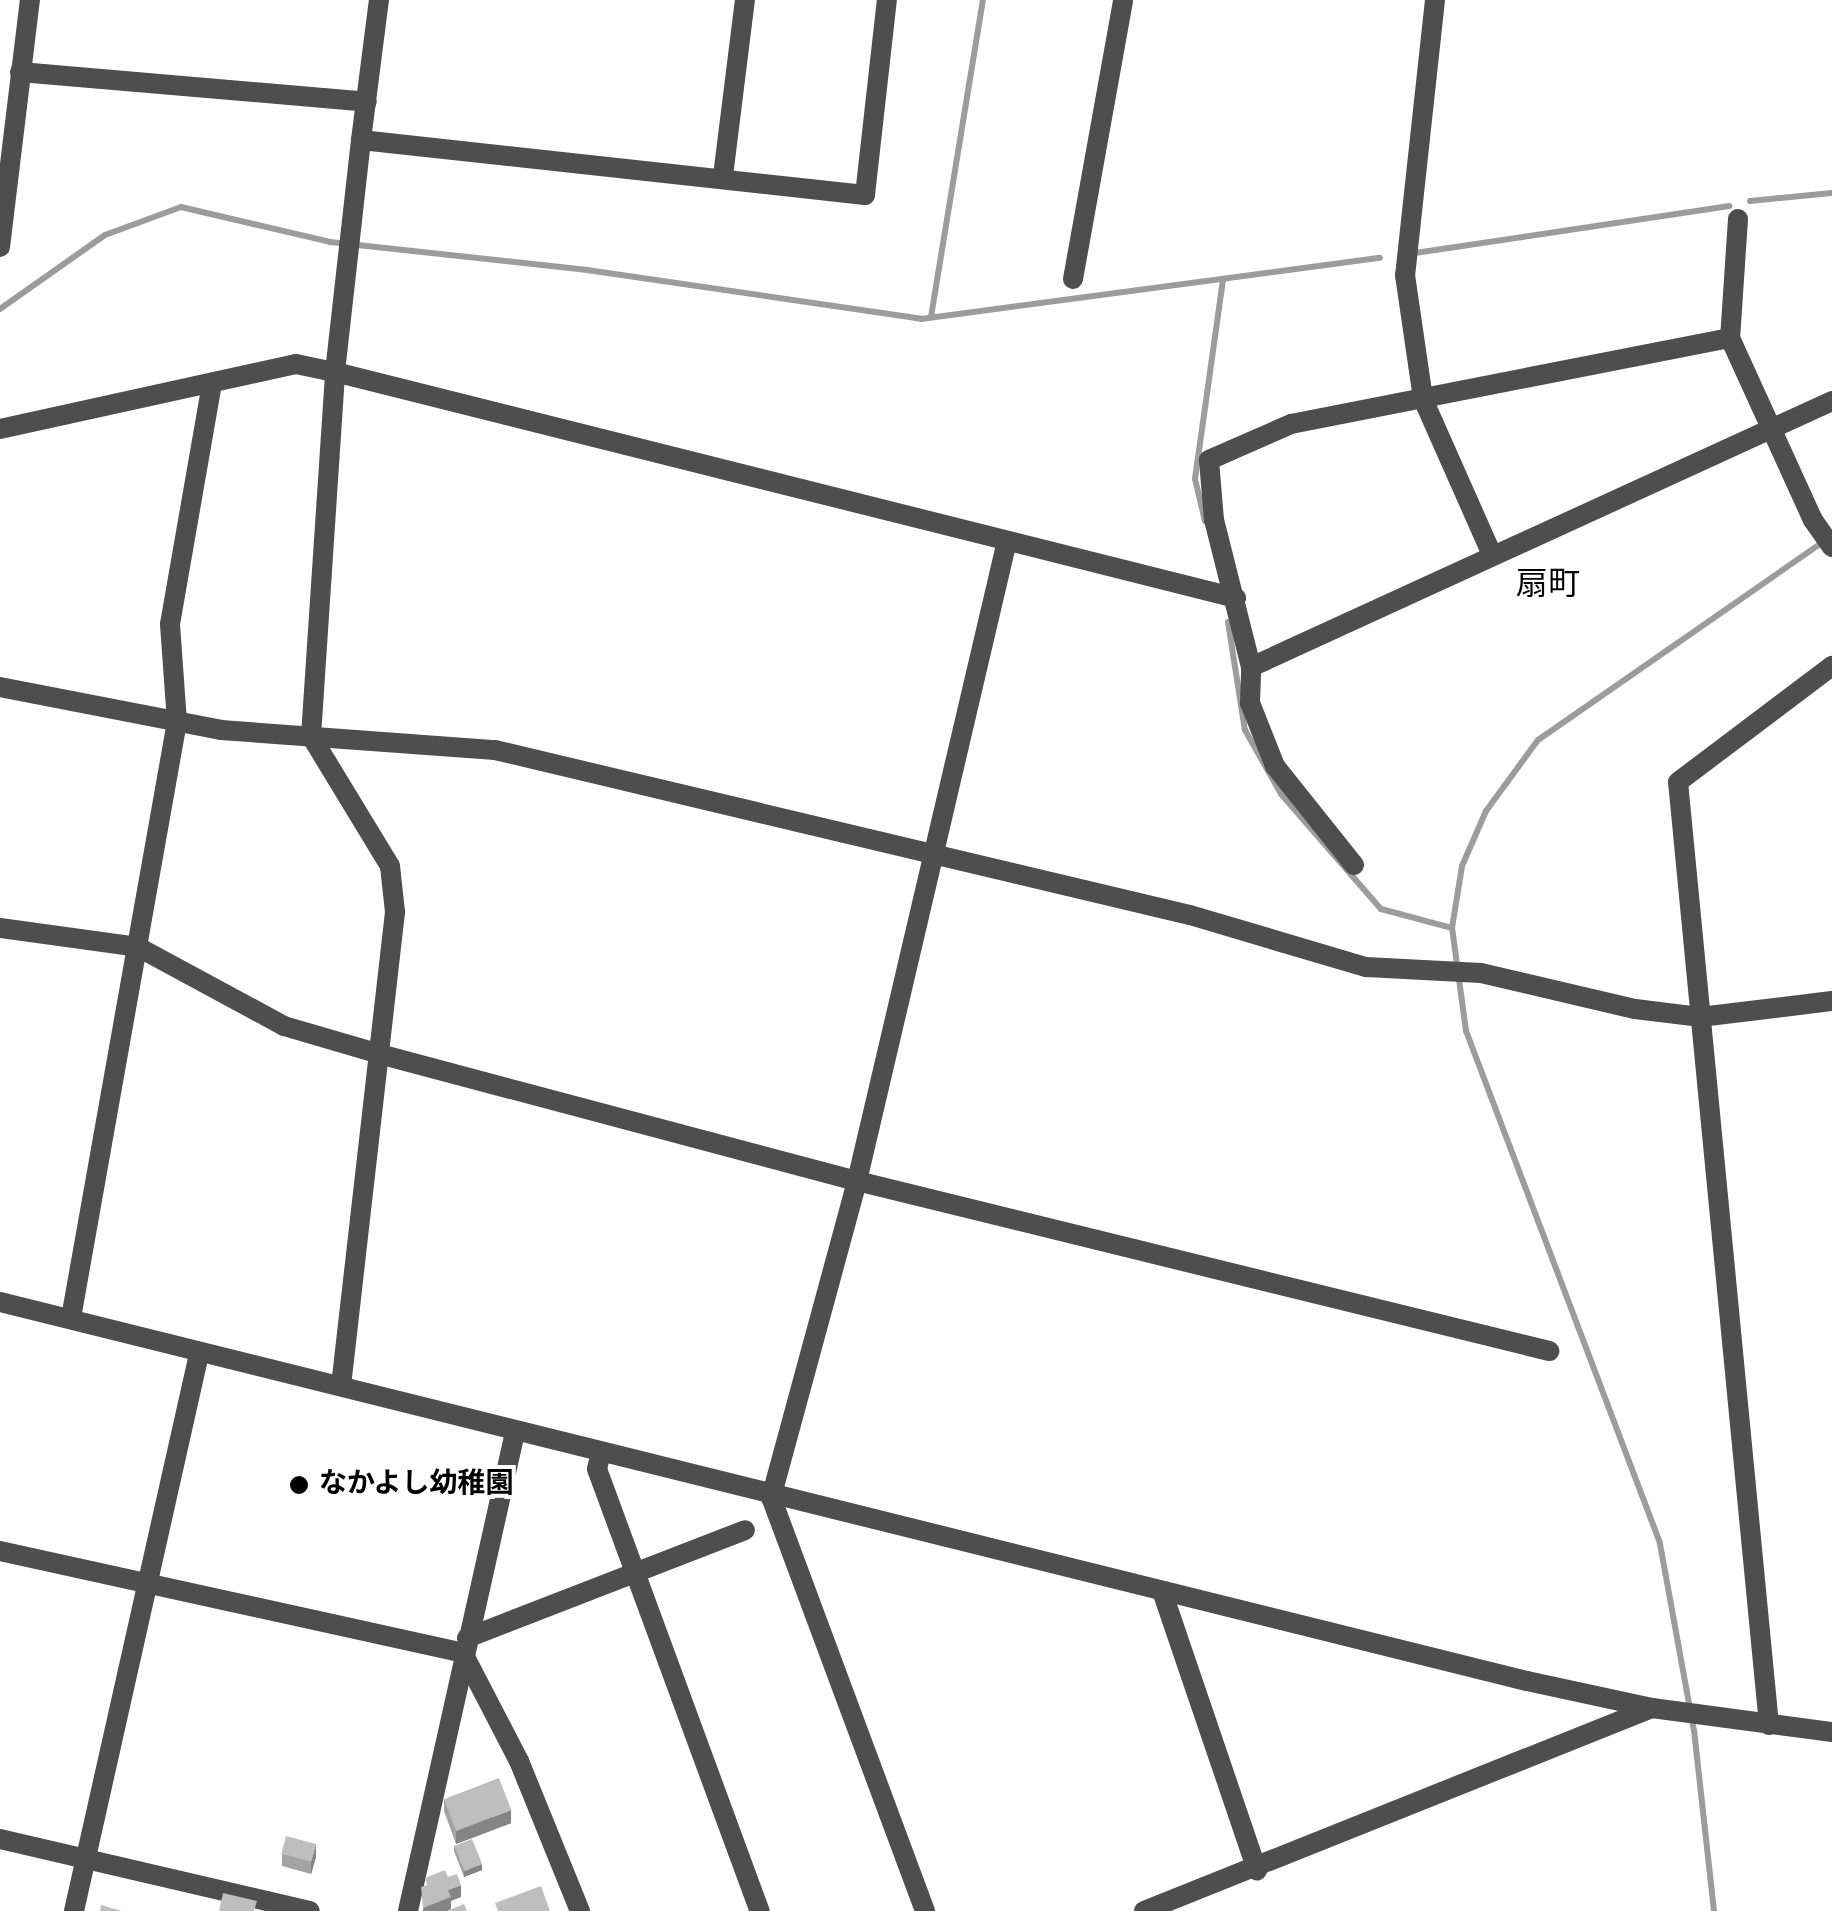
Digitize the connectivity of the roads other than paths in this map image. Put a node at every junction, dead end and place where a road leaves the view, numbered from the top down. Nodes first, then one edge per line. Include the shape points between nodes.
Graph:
1 (30, 0) edge
2 (379, 0) edge
3 (745, 0) edge
4 (887, 0) edge
5 (1123, 0) edge
6 (1435, 0) edge
7 (20, 72) junction
8 (367, 102) junction
9 (361, 140) junction
10 (6, 143) edge
11 (723, 176) junction
12 (1738, 219) dead end
13 (0, 247) edge
14 (1073, 280) dead end
15 (1730, 338) junction
16 (336, 372) junction
17 (212, 382) junction
18 (1423, 399) junction
19 (1832, 400) edge
20 (1770, 426) junction
21 (0, 429) edge
22 (1007, 541) junction
23 (1832, 547) edge
24 (1492, 554) junction
25 (1236, 598) junction
26 (1832, 666) edge
27 (1250, 667) junction
28 (0, 687) edge
29 (177, 722) junction
30 (311, 736) junction
31 (935, 855) junction
32 (1354, 865) dead end
33 (0, 928) edge
34 (138, 948) junction
35 (1832, 1000) edge
36 (1700, 1017) junction
37 (382, 1055) junction
38 (857, 1181) junction
39 (0, 1302) edge
40 (71, 1318) junction
41 (1549, 1351) dead end
42 (200, 1354) junction
43 (341, 1386) junction
44 (515, 1434) junction
45 (600, 1456) junction
46 (772, 1498) junction
47 (745, 1530) dead end
48 (0, 1550) edge
49 (635, 1573) junction
50 (149, 1580) junction
51 (1162, 1594) junction
52 (465, 1646) junction
53 (1652, 1708) junction
54 (1770, 1725) junction
55 (1832, 1732) edge
56 (0, 1839) edge
57 (87, 1860) junction
58 (1257, 1870) junction
59 (74, 1911) edge
60 (310, 1911) edge
61 (408, 1911) edge
62 (580, 1911) edge
63 (760, 1911) edge
64 (925, 1911) edge
65 (1144, 1911) edge

1 - 7 street
2 - 8 street
3 - 11 street
4 - 11 street via 865,195
5 - 14 street
6 - 18 street via 1405,236
7 - 8 street
7 - 10 street
8 - 9 street
9 - 11 street
9 - 16 street
10 - 13 street
12 - 15 street
15 - 18 street
15 - 20 street
16 - 17 street via 296,364
16 - 22 street
16 - 30 street
17 - 21 street
17 - 29 street via 170,624
18 - 24 street
18 - 25 street via 1291,424 1209,460 1214,520
19 - 20 street
20 - 23 street via 1812,520
20 - 24 street
22 - 25 street
22 - 31 street
24 - 27 street
25 - 27 street
26 - 36 street via 1678,782
27 - 32 street via 1250,703 1275,766
28 - 29 street
29 - 30 street
29 - 34 street
30 - 31 street via 496,750
30 - 37 street via 390,866 395,912
31 - 36 street via 1190,915 1366,966 1481,974
31 - 38 street
33 - 34 street
34 - 37 street via 284,1026
34 - 40 street
35 - 36 street
36 - 54 street
37 - 38 street
37 - 43 street
38 - 41 street
38 - 46 street
39 - 40 street
40 - 42 street
42 - 43 street
42 - 50 street
43 - 44 street
44 - 45 street
44 - 52 street
45 - 46 street
45 - 49 street via 597,1469
46 - 51 street
46 - 64 street
47 - 49 street
48 - 50 street
49 - 52 street
49 - 63 street
50 - 52 street
50 - 57 street
51 - 53 street
51 - 58 street
52 - 61 street
52 - 62 street
53 - 54 street
53 - 58 street
54 - 55 street
56 - 57 street
57 - 59 street
57 - 60 street
58 - 65 street

